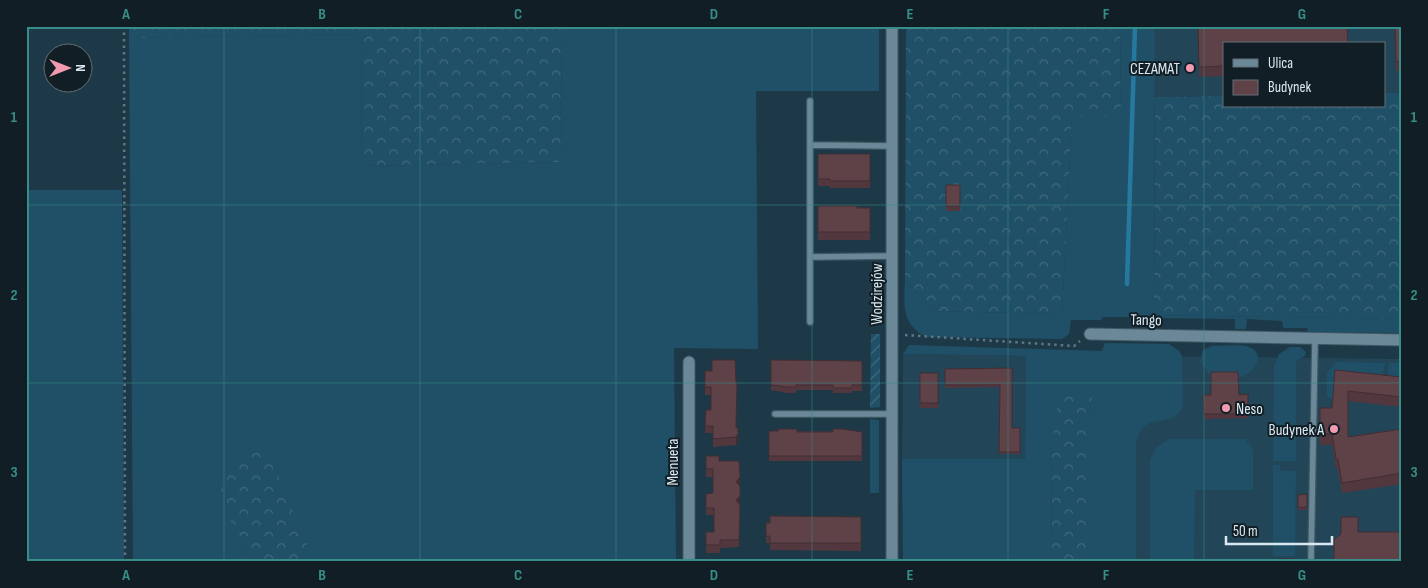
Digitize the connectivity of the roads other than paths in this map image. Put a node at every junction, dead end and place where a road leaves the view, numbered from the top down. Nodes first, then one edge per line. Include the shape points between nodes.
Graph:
1 (892, 26) edge
2 (810, 101) dead end
3 (810, 145) junction
4 (892, 146) junction
5 (893, 256) junction
6 (810, 257) junction
7 (810, 322) dead end
8 (1090, 334) road end
9 (1315, 339) junction
10 (1402, 340) edge
11 (688, 362) dead end
12 (775, 414) dead end
13 (893, 414) junction
14 (689, 562) edge
15 (892, 562) edge
16 (1311, 562) edge

1 - 4 street, Wodzirejów
2 - 3 lane
3 - 4 lane
3 - 6 lane
4 - 5 street, Wodzirejów
5 - 6 lane
5 - 13 street, Wodzirejów
6 - 7 lane
8 - 9 street, Tango
9 - 10 street, Tango
9 - 16 lane
11 - 14 street, Menueta
12 - 13 lane
13 - 15 street, Wodzirejów

